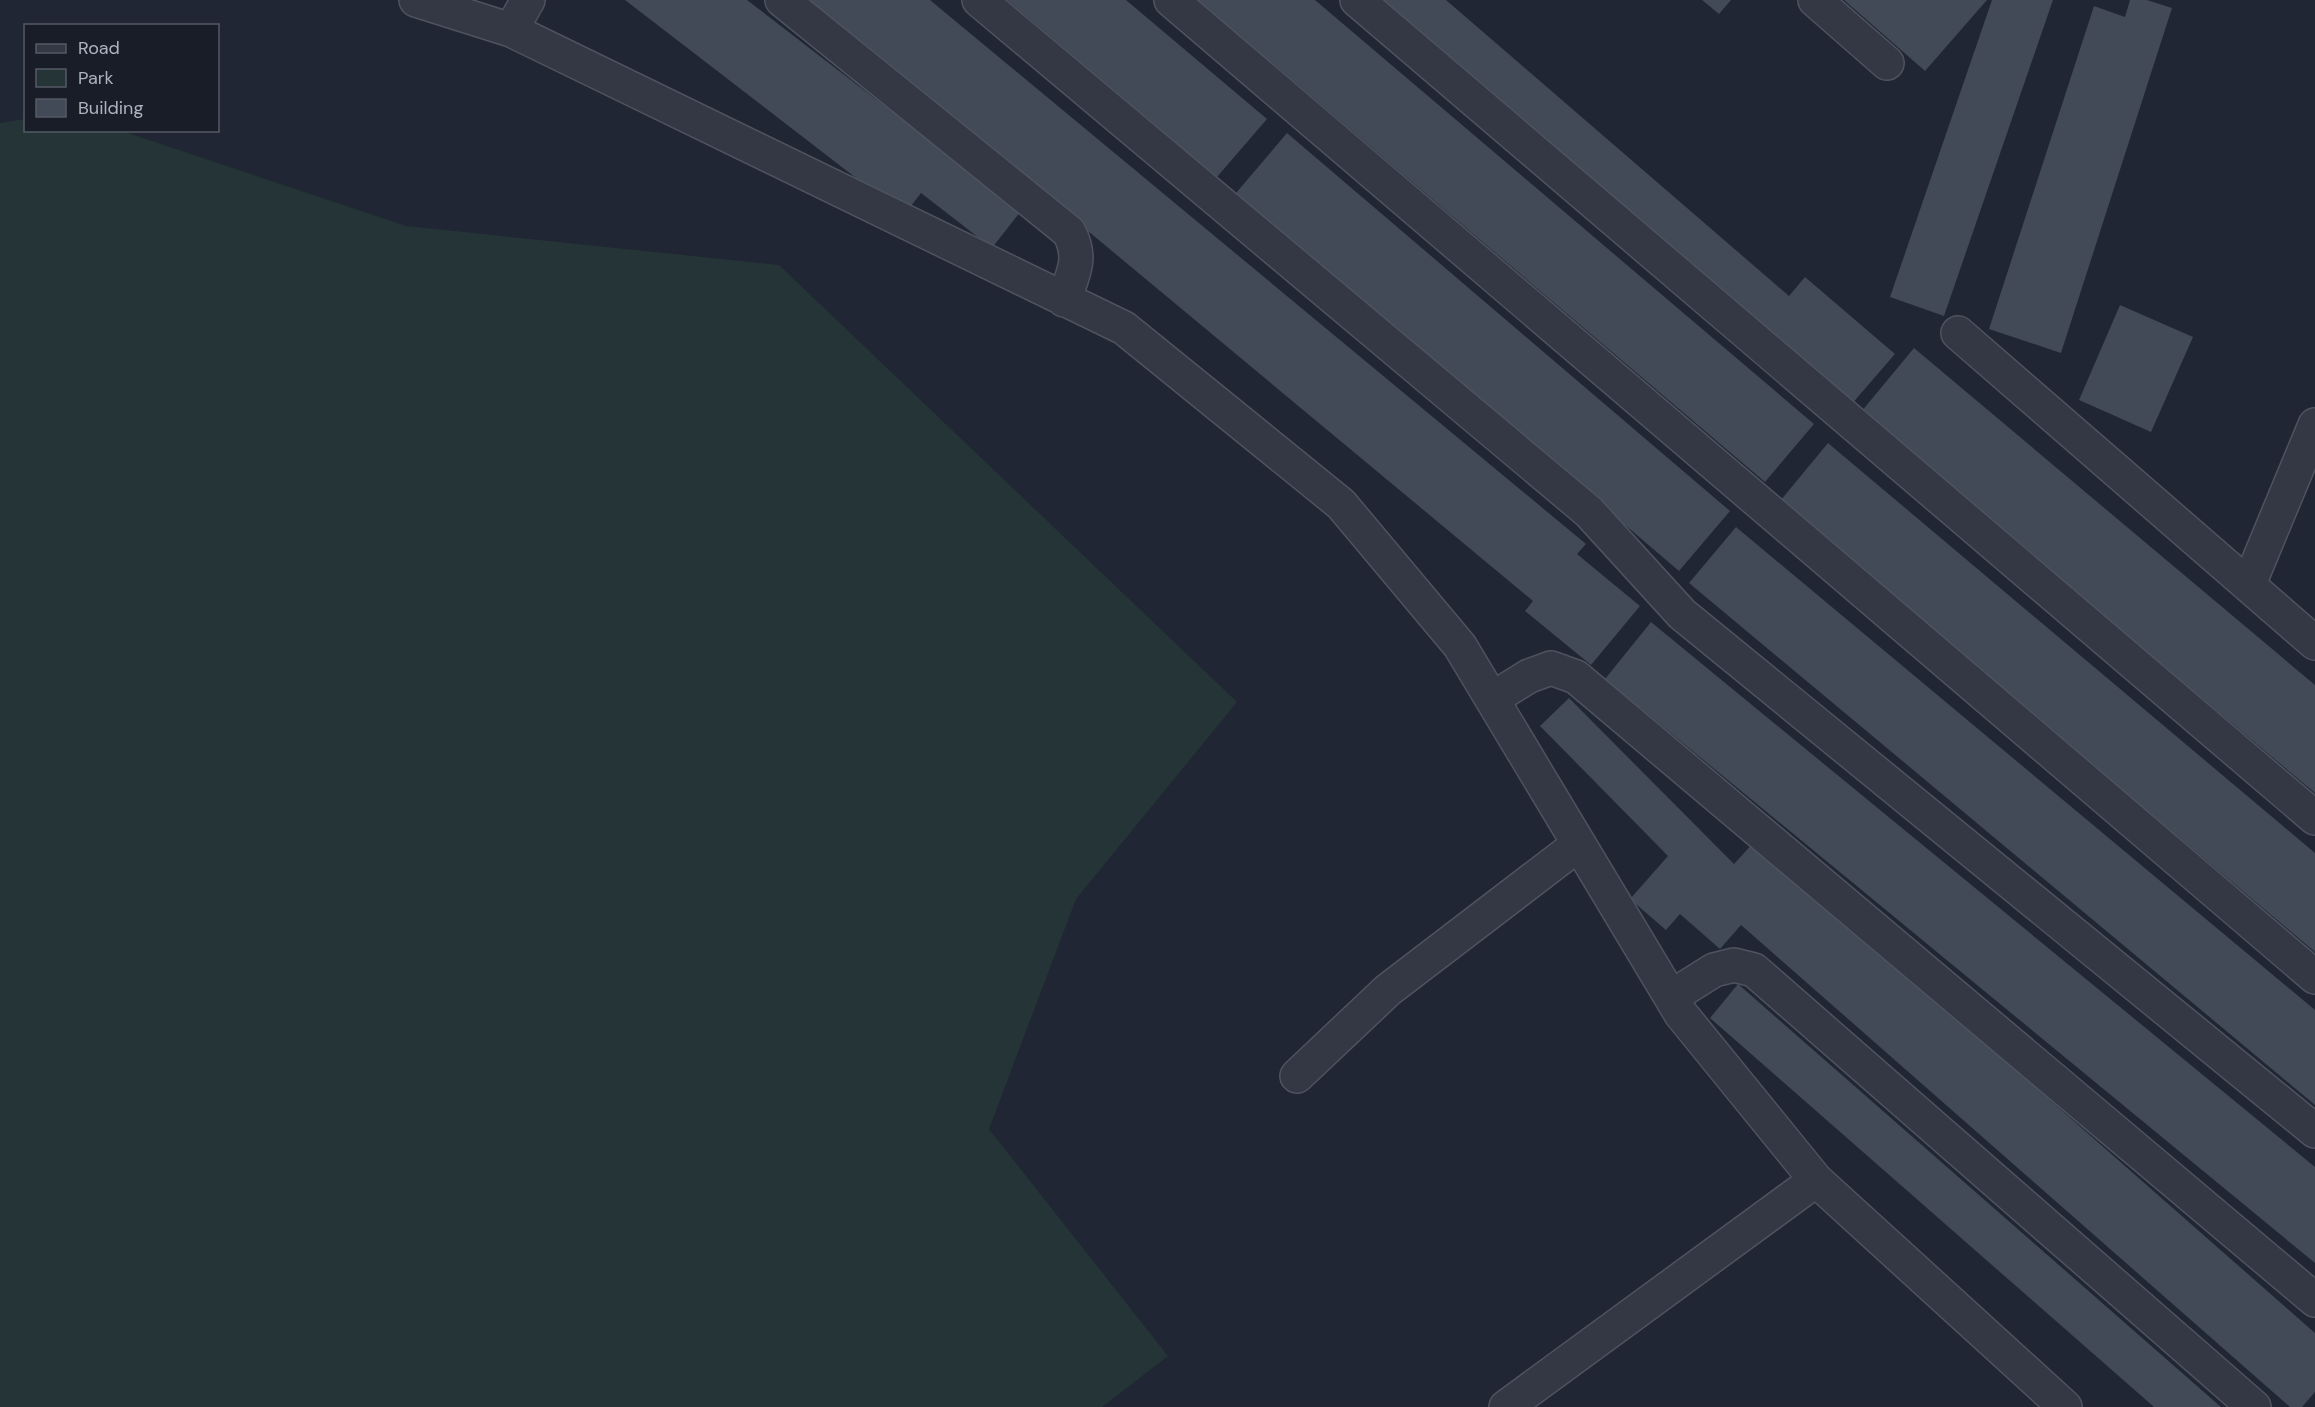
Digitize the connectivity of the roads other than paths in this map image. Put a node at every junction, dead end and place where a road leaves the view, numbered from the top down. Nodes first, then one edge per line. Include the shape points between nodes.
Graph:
1 (416, 0) edge
2 (528, 0) edge
3 (782, 0) edge
4 (979, 0) edge
5 (1171, 0) edge
6 (1357, 0) edge
7 (1815, 0) edge
8 (511, 30) junction
9 (1887, 63) dead end
10 (1064, 300) junction
11 (1958, 333) dead end
12 (2315, 425) edge
13 (2249, 584) junction
14 (2315, 643) edge
15 (1492, 699) junction
16 (2315, 818) edge
17 (1579, 844) junction
18 (2315, 976) edge
19 (1671, 997) junction
20 (1297, 1076) dead end
21 (2315, 1131) edge
22 (1816, 1180) junction
23 (2315, 1300) edge
24 (1506, 1407) edge
25 (2065, 1407) edge
26 (2254, 1407) edge

1 - 8 street
2 - 8 street
3 - 10 street via 1069,232 1076,247 1076,262
4 - 21 street via 1589,512 1682,614
5 - 18 street
6 - 16 street
7 - 9 street
8 - 10 street
10 - 15 street via 1124,328 1341,504 1460,646
11 - 13 street
12 - 13 street
13 - 14 street
15 - 17 street
15 - 23 street via 1529,676 1551,668 1576,677
17 - 19 street
17 - 20 street via 1388,990
19 - 22 street
19 - 26 street via 1714,970 1734,965 1754,970
22 - 24 street
22 - 25 street

